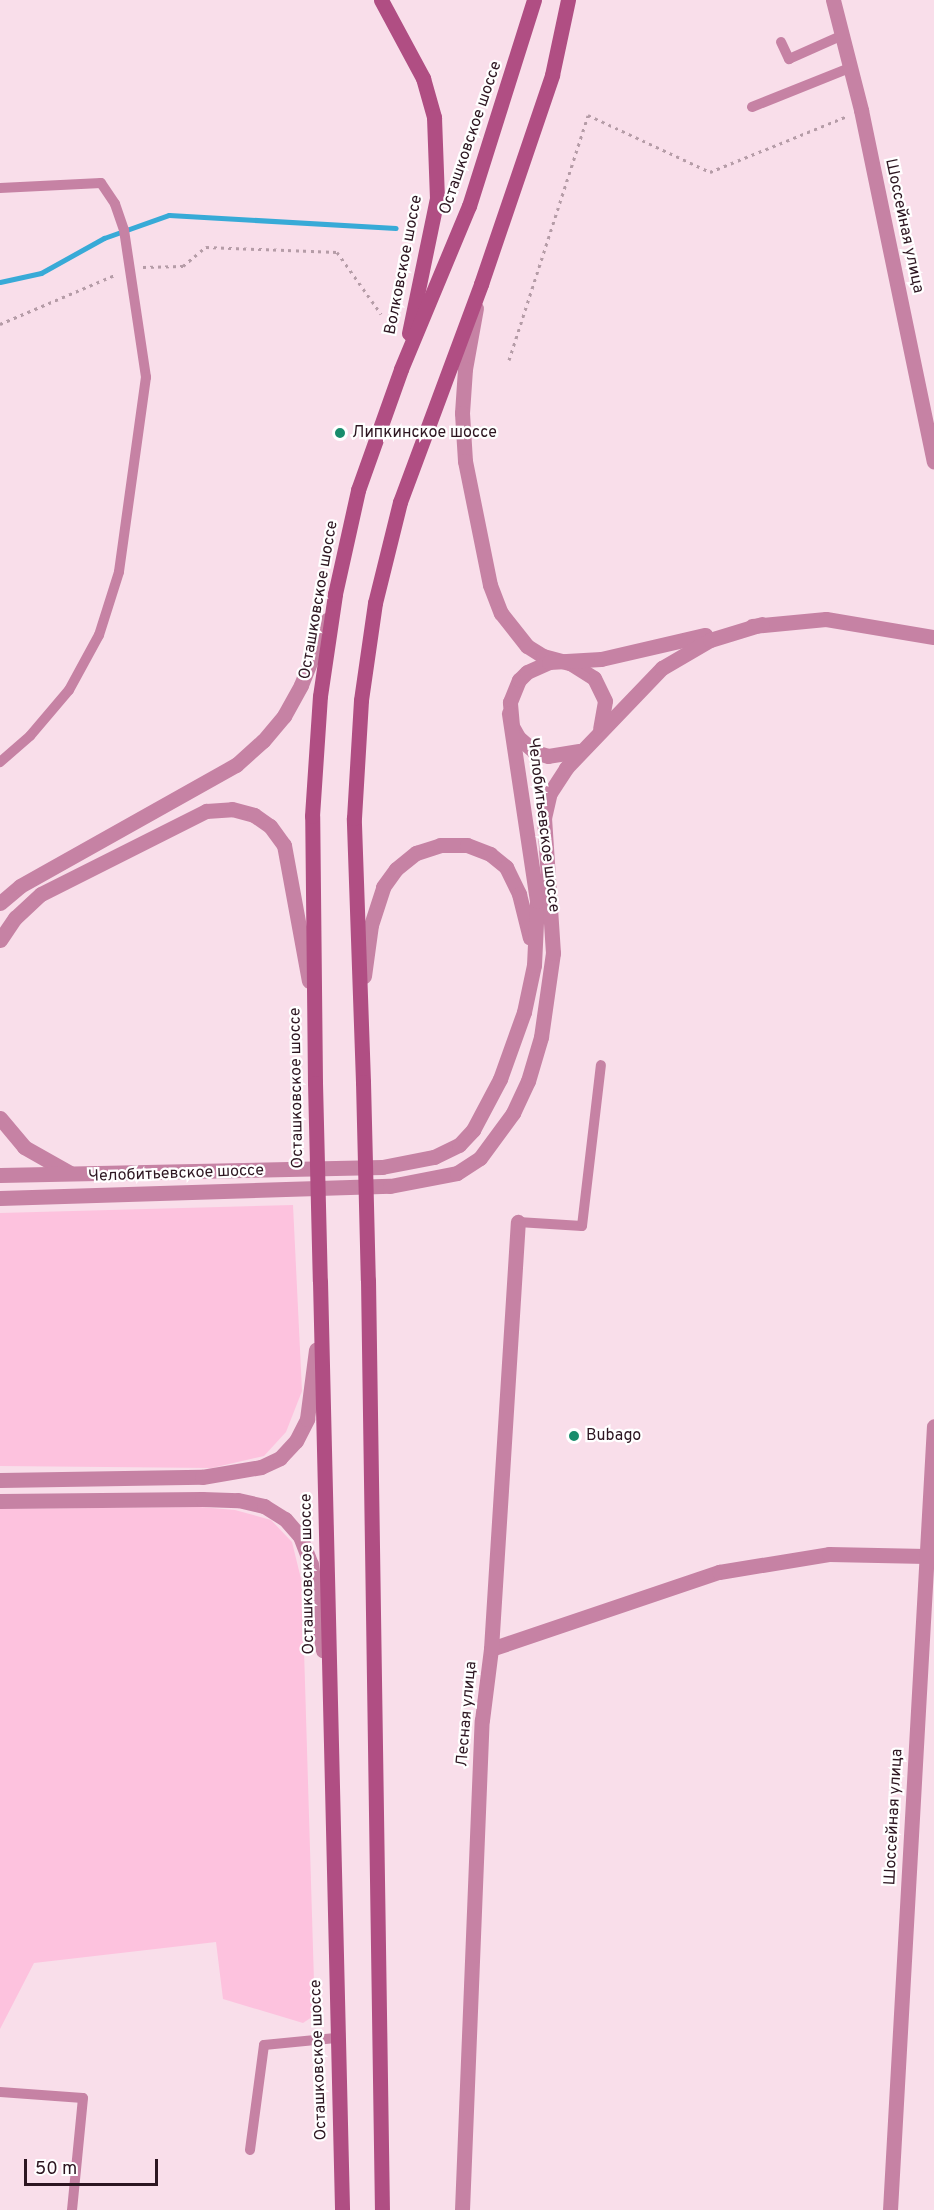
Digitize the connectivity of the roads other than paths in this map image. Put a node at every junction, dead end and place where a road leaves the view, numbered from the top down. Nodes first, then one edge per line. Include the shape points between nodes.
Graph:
1 (381, 0) edge
2 (534, 0) edge
3 (568, 0) edge
4 (576, 0) edge
5 (833, 0) edge
6 (843, 35) junction
7 (781, 42) dead end
8 (852, 67) junction
9 (552, 75) junction
10 (752, 107) dead end
11 (0, 188) edge
12 (481, 284) junction
13 (401, 369) junction
14 (932, 436) edge
15 (934, 462) edge
16 (335, 594) junction
17 (762, 624) junction
18 (934, 637) edge
19 (560, 661) junction
20 (509, 713) junction
21 (592, 741) junction
22 (0, 762) edge
23 (0, 903) edge
24 (0, 940) edge
25 (524, 1012) junction
26 (314, 1015) junction
27 (361, 1021) junction
28 (601, 1065) dead end
29 (0, 1118) edge
30 (70, 1173) junction
31 (0, 1175) edge
32 (0, 1198) edge
33 (518, 1222) joint
34 (320, 1281) junction
35 (934, 1426) edge
36 (0, 1480) edge
37 (0, 1501) edge
38 (931, 1522) edge
39 (926, 1556) junction
40 (491, 1649) junction
41 (328, 1684) junction
42 (336, 2038) junction
43 (0, 2092) edge
44 (250, 2150) dead end
45 (72, 2210) edge
46 (342, 2210) edge
47 (382, 2210) edge
48 (462, 2210) edge
49 (890, 2210) edge

1 - 13 main road, Волковское шоссе via 423,78 434,117 437,157 437,198
2 - 13 main road, Осташковское шоссе via 469,206
3 - 9 main road
4 - 9 main road
5 - 6 street, Шоссейная улица
6 - 7 lane via 789,59
6 - 8 street, Шоссейная улица
8 - 10 lane
8 - 14 street, Шоссейная улица
9 - 12 main road
11 - 22 lane via 101,183 115,204 124,230 146,377 119,572 99,635 69,690 30,736
12 - 19 street via 465,369 462,413 465,461 490,585 513,633 526,646
12 - 27 main road via 399,502 375,603 361,700 354,818
13 - 16 main road, Осташковское шоссе via 358,490
14 - 15 street, Шоссейная улица
16 - 23 street via 302,685 263,741 236,765 20,886
16 - 26 main road, Осташковское шоссе via 320,696 312,816
17 - 18 street, Челобитьевское шоссе via 826,619
17 - 19 street, Челобитьевское шоссе via 601,658
17 - 21 street, Челобитьевское шоссе via 710,639 676,657 647,681
19 - 20 street, Челобитьевское шоссе via 539,665 519,680
19 - 21 street, Челобитьевское шоссе via 585,670 602,691 605,712
20 - 21 street, Челобитьевское шоссе via 518,737 536,752 563,757
20 - 25 street, Челобитьевское шоссе via 537,901 534,965
21 - 32 street, Челобитьевское шоссе via 566,768 550,793 544,818 553,953 541,1037 528,1081 513,1113 498,1139 480,1158 448,1176 390,1186
24 - 26 street via 15,918 41,894 206,811 232,809 254,814 270,826 284,845
25 - 27 street via 531,941 519,894 506,867 467,845 440,845 416,853 396,869 383,887 371,925
25 - 30 street, Челобитьевское шоссе via 500,1079 473,1130 459,1145 434,1157 382,1167
26 - 34 main road, Осташковское шоссе, bridge
27 - 47 main road, bridge
28 - 33 lane via 582,1226
29 - 30 street via 24,1147
30 - 31 street, Челобитьевское шоссе
33 - 40 street, Лесная улица
34 - 36 street via 308,1419 296,1441 280,1458 261,1467 202,1477
34 - 41 main road, Осташковское шоссе
35 - 38 street, Шоссейная улица
37 - 41 street via 202,1499 238,1500 264,1506 285,1519 300,1536 311,1564
38 - 39 street, Шоссейная улица
39 - 40 street via 829,1554 719,1572
39 - 49 street, Шоссейная улица
40 - 48 street, Лесная улица via 482,1720
41 - 42 main road, Осташковское шоссе
42 - 44 lane via 264,2045
42 - 46 main road, Осташковское шоссе
43 - 45 lane via 83,2098

